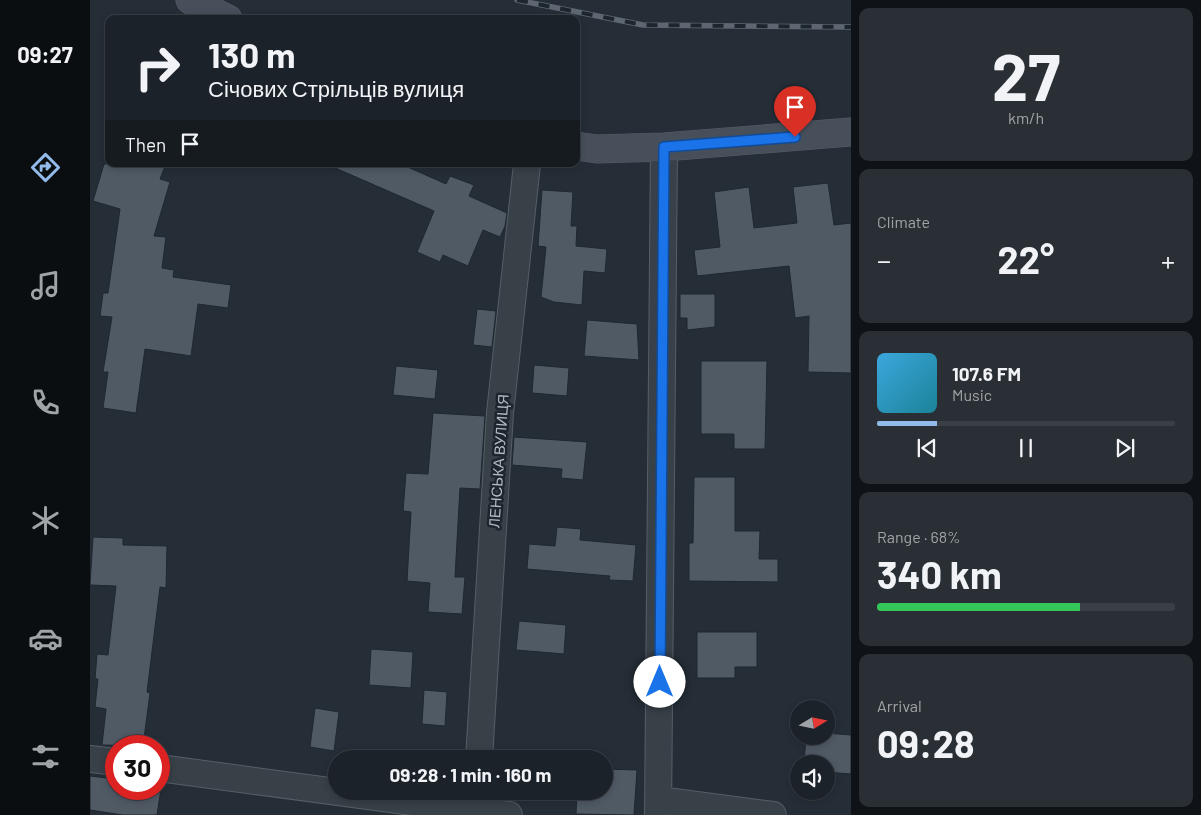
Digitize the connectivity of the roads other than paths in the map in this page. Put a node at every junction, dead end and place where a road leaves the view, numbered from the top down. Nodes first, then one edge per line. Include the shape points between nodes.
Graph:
1 (190, 0) edge
2 (220, 15) edge
3 (851, 132) edge
4 (580, 147) edge
5 (664, 147) junction
6 (527, 167) edge
7 (480, 750) edge
8 (90, 758) edge
9 (105, 760) edge
10 (170, 769) edge
11 (476, 806) edge
12 (658, 808) edge
13 (509, 815) edge
14 (773, 815) edge

1 - 2 street
3 - 5 street
4 - 5 street
5 - 12 street
6 - 7 street, ЛЕНСЬКА ВУЛИЦЯ via 500,413
8 - 9 street
10 - 11 street
11 - 13 street
12 - 14 street

